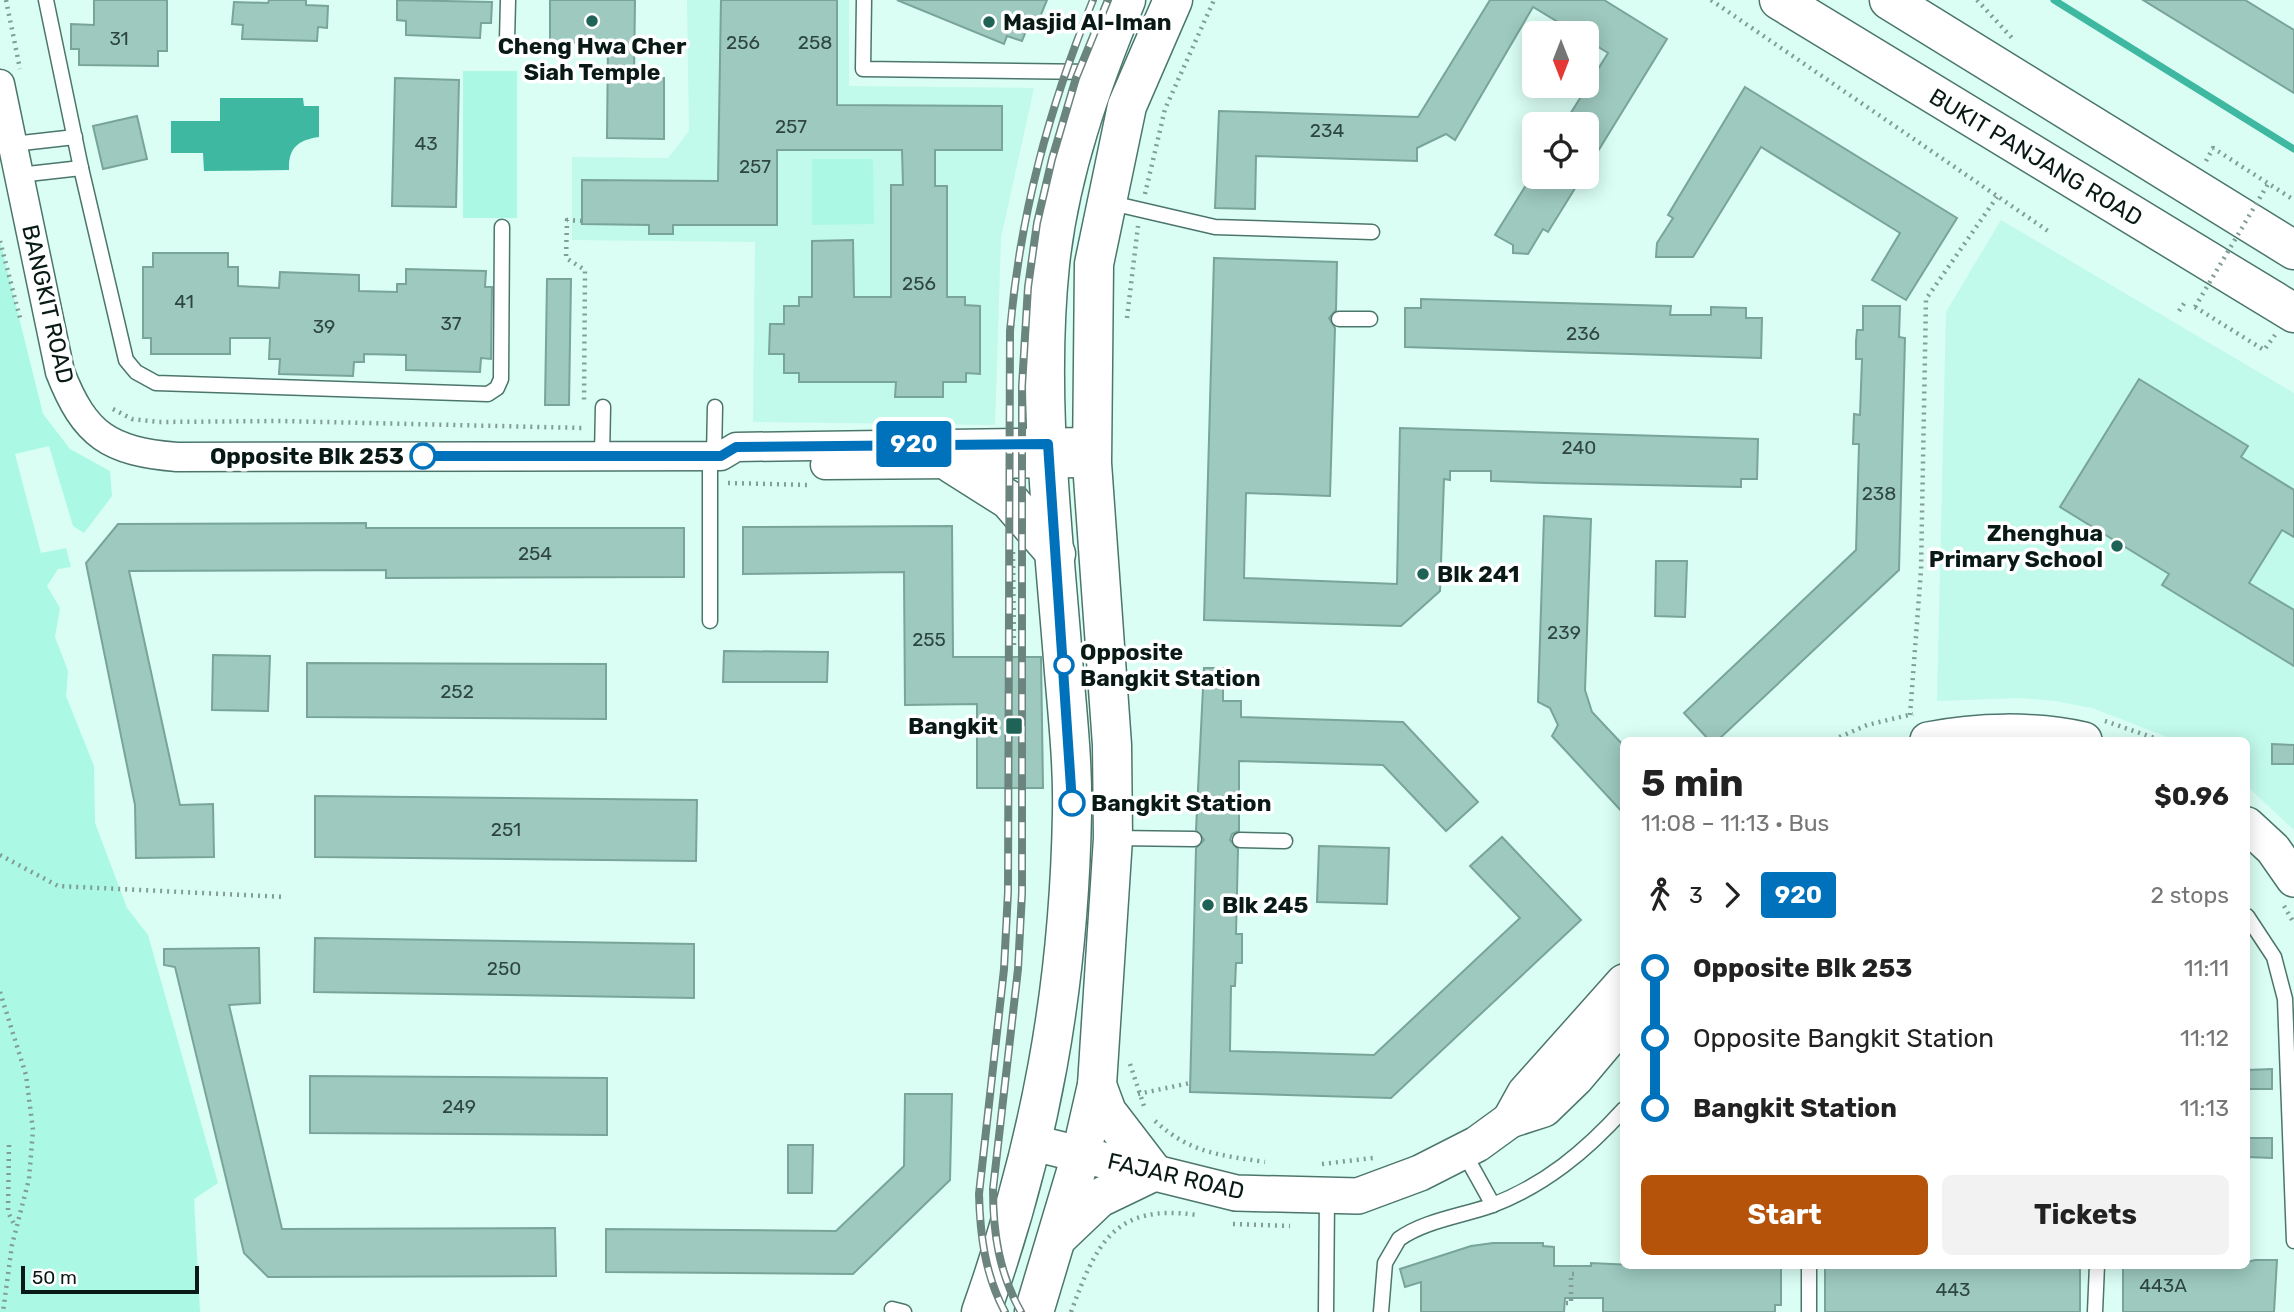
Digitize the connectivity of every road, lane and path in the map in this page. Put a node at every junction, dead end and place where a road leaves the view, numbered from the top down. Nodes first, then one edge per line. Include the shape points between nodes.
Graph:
1 (46, 0) edge
2 (508, 0) edge
3 (864, 0) edge
4 (1126, 0) edge
5 (1174, 0) edge
6 (1214, 0) edge
7 (1711, 0) edge
8 (1779, 0) edge
9 (1889, 0) edge
10 (507, 41) dead end
11 (1097, 72) junction
12 (0, 84) edge
13 (75, 137) junction
14 (12, 144) junction
15 (81, 168) junction
16 (19, 176) junction
17 (2268, 184) junction
18 (2192, 187) junction
19 (1997, 197) junction
20 (2294, 200) edge
21 (1123, 207) junction
22 (582, 221) dead end
23 (502, 227) dead end
24 (2048, 231) dead end
25 (1372, 232) dead end
26 (2294, 250) edge
27 (2185, 302) dead end
28 (2179, 311) dead end
29 (2292, 312) edge
30 (1339, 318) dead end
31 (1370, 319) dead end
32 (1126, 329) dead end
33 (603, 407) dead end
34 (715, 407) dead end
35 (583, 428) dead end
36 (1092, 452) junction
37 (1048, 455) junction
38 (602, 456) junction
39 (715, 456) junction
40 (952, 464) junction
41 (1013, 540) dead end
42 (1056, 554) junction
43 (710, 621) dead end
44 (1014, 649) dead end
45 (1919, 727) edge
46 (2071, 737) edge
47 (2250, 828) edge
48 (1113, 838) junction
49 (1194, 839) dead end
50 (1240, 840) dead end
51 (1285, 841) dead end
52 (0, 855) edge
53 (2294, 879) edge
54 (285, 897) dead end
55 (2250, 920) edge
56 (1620, 986) edge
57 (0, 992) edge
58 (1620, 1026) edge
59 (1131, 1054) dead end
60 (2292, 1080) edge
61 (1190, 1083) dead end
62 (1097, 1085) junction
63 (1138, 1094) junction
64 (1620, 1112) edge
65 (1510, 1120) junction
66 (1034, 1143) junction
67 (9, 1145) dead end
68 (1464, 1151) junction
69 (1081, 1154) junction
70 (1381, 1157) dead end
71 (1268, 1163) dead end
72 (1311, 1165) dead end
73 (1153, 1172) junction
74 (1327, 1196) junction
75 (1493, 1205) junction
76 (16, 1228) junction
77 (1056, 1239) junction
78 (2294, 1241) edge
79 (1809, 1269) edge
80 (2097, 1269) edge
81 (1579, 1274) dead end
82 (1566, 1304) dead end
83 (3, 1312) edge
84 (981, 1312) edge
85 (1034, 1312) edge
86 (1326, 1312) edge
87 (1381, 1312) edge
88 (1809, 1312) edge
89 (2095, 1312) edge

1 - 13 lane
2 - 10 lane
3 - 11 lane via 863,69
4 - 11 main road
5 - 21 main road via 1127,106
6 - 21 path
7 - 19 path
8 - 29 main road, BUKIT PANJANG ROAD
9 - 18 main road
11 - 37 main road via 1083,110 1050,264
12 - 14 street, BANGKIT ROAD
13 - 14 lane
13 - 15 lane
14 - 16 street, BANGKIT ROAD
15 - 16 lane
15 - 23 lane via 126,360 156,383 488,394 501,379
16 - 38 street, BANGKIT ROAD via 60,372 72,404 92,431 113,446 177,457
17 - 18 path via 2213,148
17 - 20 path
17 - 29 path, bridge via 2195,307 2264,350
18 - 26 main road
19 - 24 path
19 - 45 path via 1926,299
21 - 25 lane via 1215,227
21 - 32 path
21 - 36 main road via 1094,264
22 - 35 path via 567,220 566,258 585,270
27 - 28 path
30 - 31 lane
33 - 38 lane
34 - 39 lane
36 - 37 street, BANGKIT ROAD
36 - 48 main road via 1112,745
37 - 39 street, BANGKIT ROAD via 736,447
37 - 40 street, BANGKIT ROAD
37 - 42 main road
38 - 39 street, BANGKIT ROAD
39 - 40 street, BANGKIT ROAD via 736,466
39 - 43 lane
40 - 42 main road via 1009,500
41 - 44 path
42 - 66 main road via 1072,811 1065,967
45 - 46 street via 1959,734
47 - 53 street via 2273,849
48 - 49 lane
48 - 62 main road
50 - 51 lane
52 - 54 path via 58,887
55 - 60 lane via 2271,951 2283,987
56 - 65 street, FAJAR ROAD via 1525,1093
57 - 76 path via 26,1075 33,1130 29,1178
58 - 65 street, FAJAR ROAD via 1544,1109
59 - 63 path
60 - 78 lane
61 - 63 path
62 - 69 main road
62 - 73 main road via 1107,1112
63 - 71 path via 1148,1115 1177,1141 1221,1156
64 - 75 lane via 1588,1148 1538,1184
65 - 68 street, FAJAR ROAD
66 - 69 street, FAJAR ROAD
66 - 84 main road
67 - 76 path via 8,1212
68 - 74 street, FAJAR ROAD via 1389,1187 1358,1196
68 - 75 lane
69 - 73 street, FAJAR ROAD
69 - 77 main road
70 - 72 path
73 - 74 street, FAJAR ROAD via 1236,1194
73 - 77 main road via 1099,1198
74 - 86 lane
75 - 87 lane via 1399,1239 1385,1263
76 - 83 path
77 - 85 main road
79 - 88 lane
80 - 89 lane
81 - 82 path via 1572,1274 1572,1304

